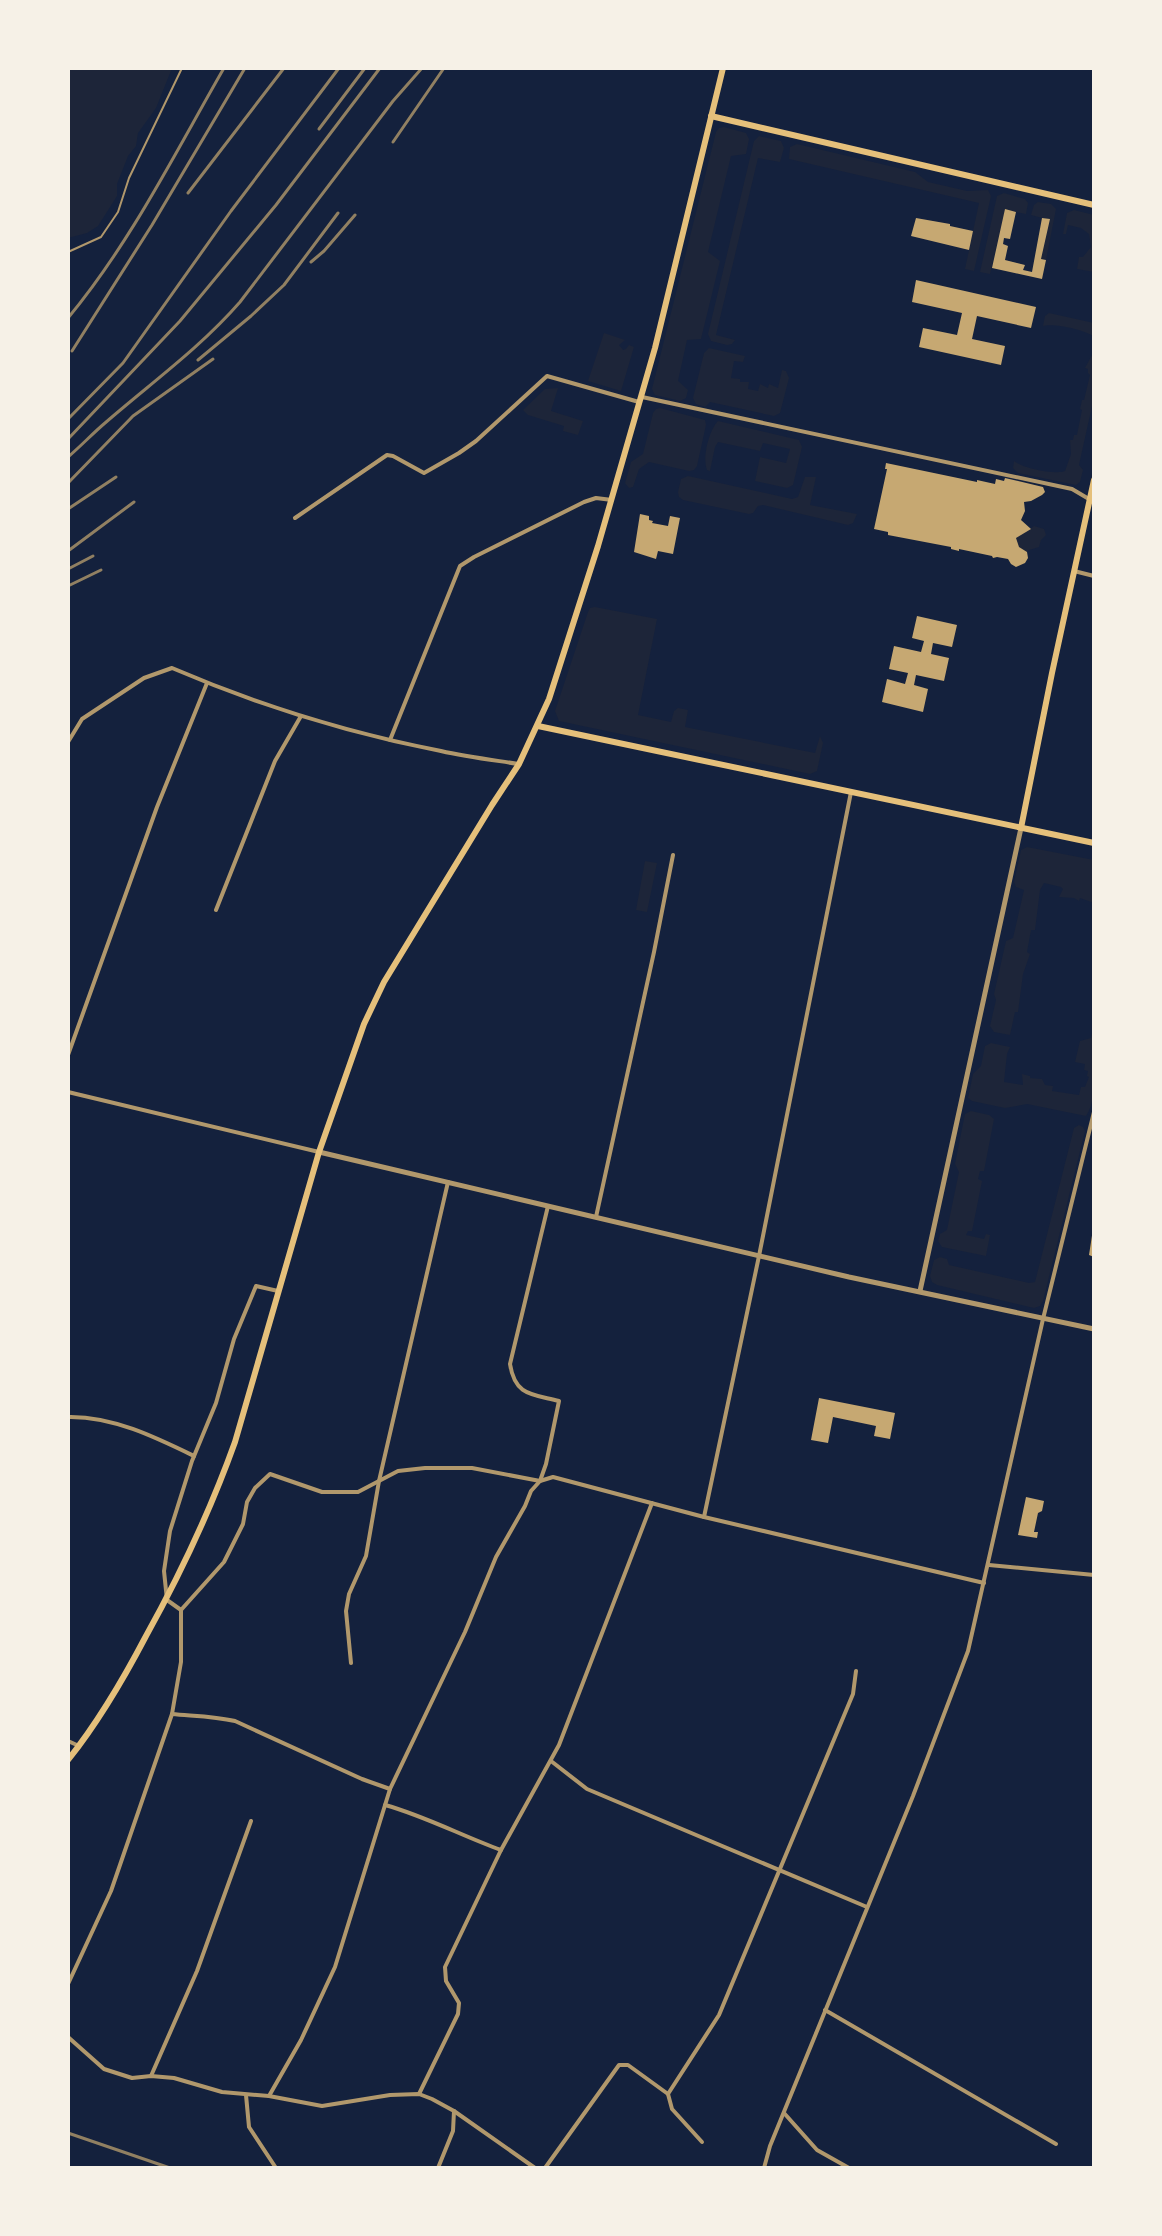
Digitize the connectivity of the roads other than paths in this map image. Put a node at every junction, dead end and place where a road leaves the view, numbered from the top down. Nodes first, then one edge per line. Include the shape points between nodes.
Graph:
1 (182, 68) edge
2 (723, 68) edge
3 (711, 116) junction
4 (1094, 205) edge
5 (68, 252) edge
6 (641, 400) junction
7 (1094, 480) edge
8 (612, 500) junction
9 (1092, 502) edge
10 (295, 518) dead end
11 (1074, 571) junction
12 (1094, 576) edge
13 (207, 683) junction
14 (301, 716) junction
15 (538, 726) junction
16 (390, 740) junction
17 (68, 742) edge
18 (519, 764) junction
19 (851, 792) junction
20 (1021, 828) junction
21 (1094, 843) edge
22 (673, 855) dead end
23 (216, 910) dead end
24 (68, 1055) edge
25 (68, 1092) edge
26 (1094, 1112) edge
27 (319, 1152) junction
28 (448, 1182) junction
29 (548, 1206) junction
30 (596, 1217) junction
31 (759, 1256) junction
32 (278, 1291) junction
33 (920, 1291) junction
34 (1043, 1319) junction
35 (1094, 1329) edge
36 (68, 1417) edge
37 (195, 1456) junction
38 (379, 1481) junction
39 (540, 1481) junction
40 (652, 1503) junction
41 (704, 1517) junction
42 (988, 1565) junction
43 (1094, 1575) edge
44 (984, 1583) junction
45 (167, 1600) junction
46 (181, 1610) junction
47 (351, 1663) dead end
48 (856, 1671) dead end
49 (172, 1714) junction
50 (68, 1741) edge
51 (79, 1746) junction
52 (68, 1760) edge
53 (551, 1761) junction
54 (390, 1789) junction
55 (385, 1805) junction
56 (251, 1821) dead end
57 (501, 1850) junction
58 (781, 1869) junction
59 (867, 1907) junction
60 (68, 1984) edge
61 (825, 2010) junction
62 (68, 2037) edge
63 (151, 2076) junction
64 (419, 2094) junction
65 (668, 2094) junction
66 (246, 2095) junction
67 (269, 2096) junction
68 (454, 2111) junction
69 (784, 2113) junction
70 (702, 2142) dead end
71 (1056, 2144) dead end
72 (276, 2168) edge
73 (438, 2168) edge
74 (535, 2168) edge
75 (545, 2168) edge
76 (764, 2168) edge
77 (849, 2168) edge

1 - 5 lane via 118,212 101,237
2 - 3 main road
3 - 4 main road
3 - 6 main road
6 - 8 main road
6 - 9 street via 1072,489
6 - 10 street via 547,376 476,441 442,463 424,473 387,455
7 - 9 main road
8 - 15 main road
8 - 16 street via 584,502 460,566
9 - 11 main road
11 - 12 street
11 - 20 main road
13 - 14 street
13 - 17 street via 172,668 144,678 82,719
13 - 24 street
14 - 16 street
14 - 23 street via 275,761
15 - 18 main road
15 - 19 main road
16 - 18 street
18 - 27 main road via 384,982
19 - 20 main road
19 - 31 street
20 - 21 main road
20 - 33 street
22 - 30 street
25 - 27 street
26 - 34 street
27 - 28 street
27 - 32 main road
28 - 29 street
28 - 38 street
29 - 30 street
29 - 39 street via 510,1364 521,1390 559,1401
30 - 31 street
31 - 33 street
31 - 41 street
32 - 37 street via 256,1286 249,1298
32 - 45 main road via 235,1442
33 - 34 street
34 - 35 street
34 - 42 street
36 - 37 street via 128,1427
37 - 45 street via 170,1531 164,1571
38 - 39 street via 398,1471 472,1468
38 - 46 street via 358,1492 322,1492 270,1474 247,1502 224,1562
38 - 47 street via 366,1556 346,1611
39 - 40 street via 553,1477
39 - 54 street via 496,1557
40 - 41 street
40 - 53 street
41 - 44 street
42 - 43 street
42 - 44 street
44 - 59 street via 968,1651
45 - 46 street
45 - 51 main road
46 - 49 street via 181,1662
48 - 58 street via 853,1694
49 - 54 street via 235,1721
49 - 60 street via 111,1891
50 - 51 street
51 - 52 main road
53 - 57 street
53 - 58 street via 587,1789
54 - 55 street
55 - 57 street
55 - 67 street via 335,1967
56 - 63 street via 197,1971
57 - 64 street via 445,1967 458,2014
58 - 59 street
58 - 65 street via 719,2015
59 - 61 street
61 - 69 street
61 - 71 street
62 - 63 street via 104,2069 132,2078
63 - 66 street
64 - 67 street via 322,2106
64 - 68 street
65 - 70 street via 672,2109
65 - 75 street via 628,2065 619,2065
66 - 67 street
66 - 72 street via 249,2127
68 - 73 street via 453,2131
68 - 74 street
69 - 76 street
69 - 77 street via 817,2150

